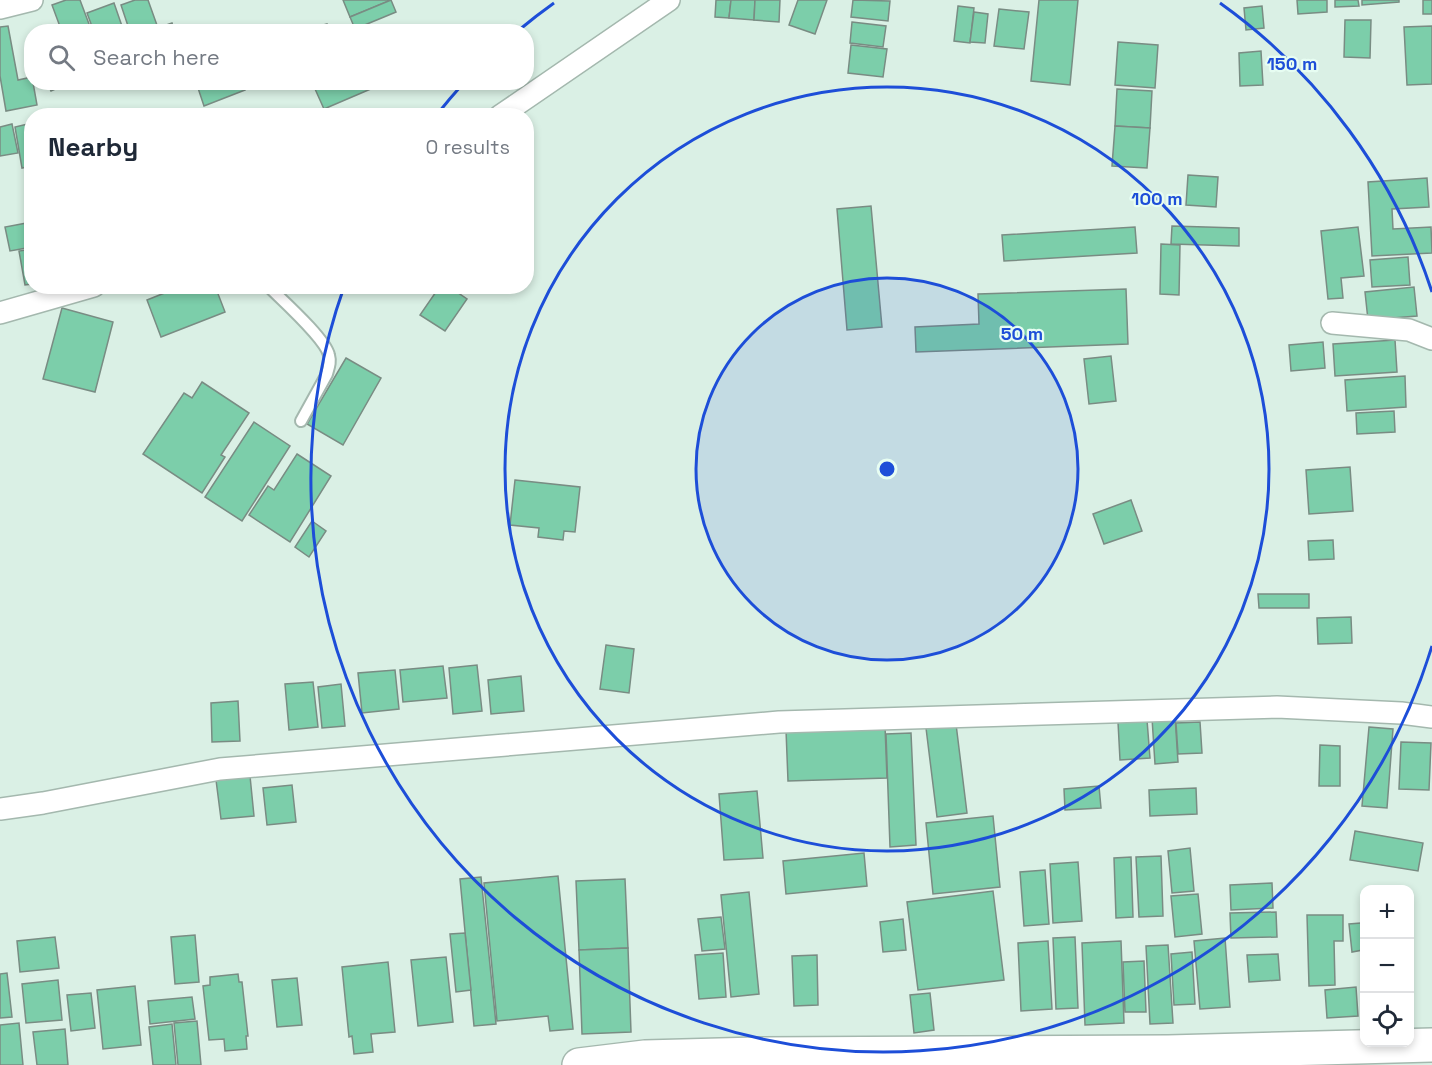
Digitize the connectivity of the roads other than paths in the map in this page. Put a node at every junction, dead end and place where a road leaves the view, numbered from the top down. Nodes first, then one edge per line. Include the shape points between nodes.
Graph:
1 (32, 0) edge
2 (669, 0) edge
3 (0, 8) edge
4 (512, 108) edge
5 (66, 294) edge
6 (276, 294) edge
7 (0, 313) edge
8 (1332, 323) dead end
9 (1432, 339) edge
10 (301, 421) dead end
11 (1432, 717) edge
12 (0, 809) edge
13 (1432, 1044) edge
14 (1018, 1058) edge
15 (1168, 1058) edge
16 (912, 1060) edge
17 (645, 1061) edge
18 (579, 1065) edge

1 - 3 street
2 - 4 street
5 - 7 street
6 - 10 lane via 321,341 330,357 322,384
8 - 9 street via 1409,330
11 - 12 street via 1277,707 779,722 220,769
13 - 15 main road
14 - 15 main road
14 - 16 main road
16 - 17 main road via 757,1054
17 - 18 main road

